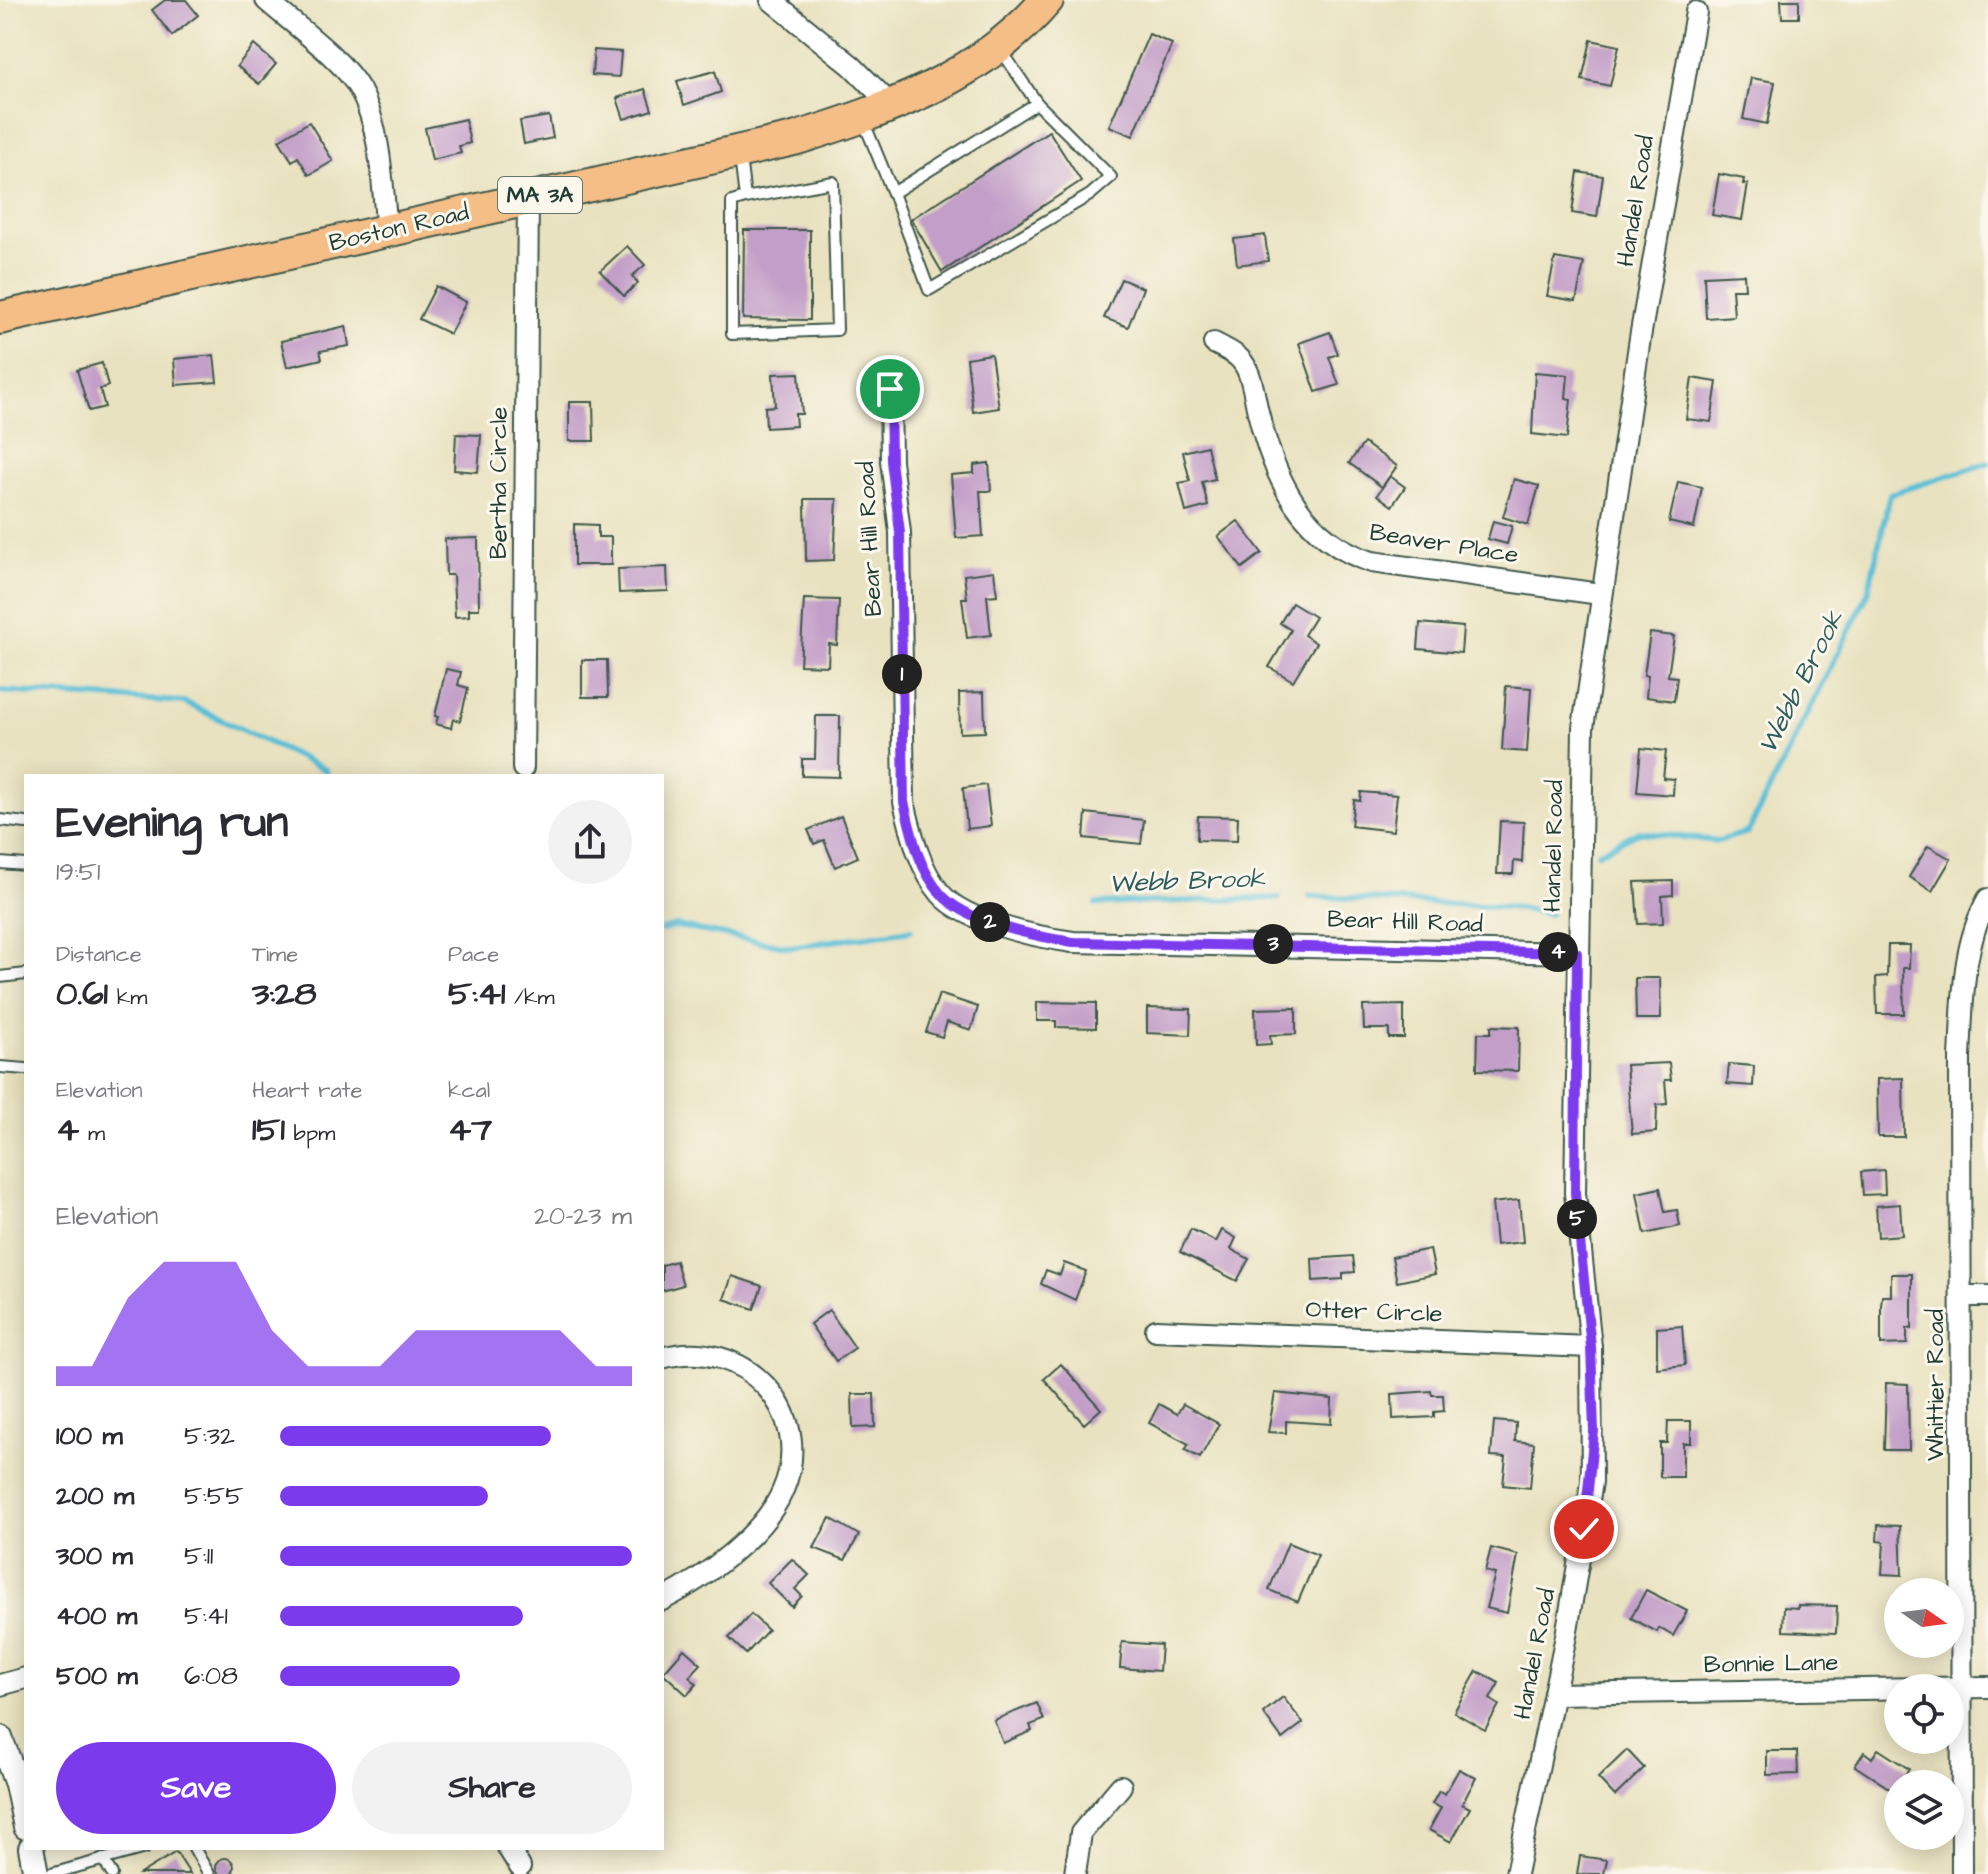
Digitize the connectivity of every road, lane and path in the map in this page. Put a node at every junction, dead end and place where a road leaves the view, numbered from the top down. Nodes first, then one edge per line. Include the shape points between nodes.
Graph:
1 (266, 0) edge
2 (771, 0) edge
3 (1047, 0) edge
4 (1696, 12) dead end
5 (998, 46) junction
6 (1037, 103) junction
7 (892, 106) junction
8 (862, 118) junction
9 (739, 151) junction
10 (893, 193) junction
11 (528, 198) junction
12 (745, 198) junction
13 (387, 231) junction
14 (0, 318) edge
15 (1214, 343) dead end
16 (890, 389) dead end
17 (1600, 594) junction
18 (523, 768) dead end
19 (0, 820) edge
20 (24, 823) edge
21 (0, 863) edge
22 (24, 865) edge
23 (1988, 899) edge
24 (1577, 953) junction
25 (24, 974) edge
26 (0, 977) edge
27 (0, 1067) edge
28 (24, 1069) edge
29 (1962, 1296) junction
30 (1988, 1296) edge
31 (1156, 1330) dead end
32 (1591, 1347) junction
33 (664, 1358) edge
34 (664, 1599) edge
35 (1962, 1674) edge
36 (24, 1679) edge
37 (0, 1685) edge
38 (1964, 1687) edge
39 (1988, 1687) edge
40 (1884, 1688) edge
41 (1554, 1694) junction
42 (0, 1738) edge
43 (1962, 1754) edge
44 (1121, 1786) dead end
45 (24, 1817) edge
46 (31, 1850) edge
47 (137, 1850) edge
48 (195, 1850) edge
49 (509, 1850) edge
50 (103, 1859) junction
51 (520, 1867) dead end
52 (36, 1874) edge
53 (51, 1874) edge
54 (112, 1874) edge
55 (209, 1874) edge
56 (1075, 1874) edge
57 (1516, 1874) edge
58 (1962, 1874) edge

1 - 13 street via 359,88 370,114
2 - 7 street
3 - 5 main road, Boston Road / MA 3A
4 - 17 street, Handel Road
5 - 6 lane
5 - 7 main road, Boston Road / MA 3A
6 - 10 lane
6 - 10 lane via 1111,177 1090,195 929,290
7 - 8 main road, Boston Road / MA 3A
8 - 9 main road, Boston Road / MA 3A
8 - 10 lane
9 - 11 main road, Boston Road / MA 3A
9 - 12 lane
11 - 13 main road, Boston Road / MA 3A
11 - 18 street, Bertha Circle
12 - 12 lane via 833,182 837,330 732,334 732,202
13 - 14 main road, Boston Road / MA 3A
15 - 17 street, Beaver Place via 1240,359 1249,376 1278,479 1302,517 1346,554
16 - 24 street, Bear Hill Road via 891,461 900,532 904,802 914,845 943,897 995,925 1073,942
17 - 24 street, Handel Road via 1583,728
19 - 20 lane
21 - 22 lane
23 - 29 street, Whittier Road via 1977,918 1965,981 1960,1057
24 - 32 street, Handel Road via 1575,1193
25 - 26 lane
27 - 28 lane
29 - 30 street
29 - 35 street, Whittier Road
31 - 32 street, Otter Circle
32 - 41 street, Handel Road via 1592,1482
33 - 34 street via 710,1354 752,1372 781,1406 792,1450 782,1494 765,1519 713,1568
36 - 37 street
38 - 39 street, Bonnie Lane
40 - 41 street, Bonnie Lane
41 - 57 street, Handel Road
42 - 45 street
43 - 58 street, Whittier Road
44 - 56 street via 1081,1833
46 - 52 street
47 - 50 lane
48 - 55 lane
49 - 51 street
50 - 53 lane
50 - 54 lane

